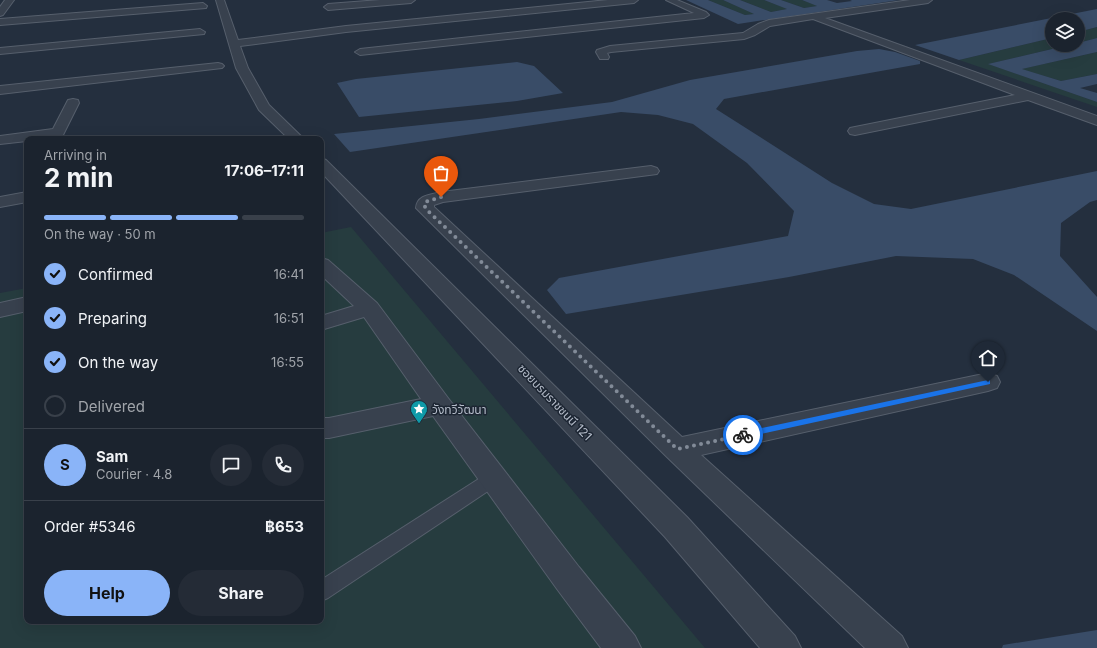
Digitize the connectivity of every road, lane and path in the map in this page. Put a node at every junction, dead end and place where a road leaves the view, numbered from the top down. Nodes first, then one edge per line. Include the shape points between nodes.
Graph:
1 (10, 0) edge
2 (220, 0) edge
3 (411, 0) edge
4 (634, 0) edge
5 (670, 0) edge
6 (928, 0) edge
7 (325, 4) edge
8 (506, 4) dead end
9 (204, 6) dead end
10 (515, 12) junction
11 (0, 13) edge
12 (813, 16) junction
13 (0, 22) edge
14 (346, 29) junction
15 (200, 32) dead end
16 (542, 33) junction
17 (552, 42) dead end
18 (234, 44) junction
19 (0, 52) edge
20 (604, 57) dead end
21 (218, 66) dead end
22 (0, 90) edge
23 (1029, 96) junction
24 (73, 103) dead end
25 (1097, 121) edge
26 (855, 131) dead end
27 (56, 135) edge
28 (45, 136) edge
29 (294, 136) edge
30 (24, 138) edge
31 (0, 140) edge
32 (324, 165) edge
33 (651, 172) dead end
34 (24, 198) edge
35 (2, 205) edge
36 (324, 267) edge
37 (24, 305) edge
38 (369, 308) junction
39 (0, 310) edge
40 (324, 322) edge
41 (988, 382) dead end
42 (439, 405) junction
43 (324, 428) edge
44 (677, 449) junction
45 (494, 478) junction
46 (324, 589) edge
47 (623, 648) edge
48 (783, 648) edge
49 (890, 648) edge

1 - 11 street
2 - 18 street
3 - 7 street
4 - 10 street
5 - 16 street via 704,16
6 - 12 street
7 - 14 street
8 - 10 street
9 - 13 street
10 - 14 street
10 - 16 street
12 - 20 street via 762,24 752,34 610,49 601,52
12 - 23 street
14 - 16 street via 358,50
14 - 18 street
15 - 19 street
16 - 17 street
18 - 29 street via 242,68 264,107
21 - 22 street
23 - 25 street
23 - 26 street
24 - 27 street
27 - 28 street
30 - 31 street
32 - 48 street, ซอยบรมราชชนนี 121 via 676,527
33 - 44 street via 441,197 425,202 425,208
34 - 35 street
36 - 38 street
37 - 39 street
38 - 40 street
38 - 42 street
41 - 44 street
42 - 43 street
42 - 45 street
44 - 49 street
45 - 46 lane
45 - 47 street

